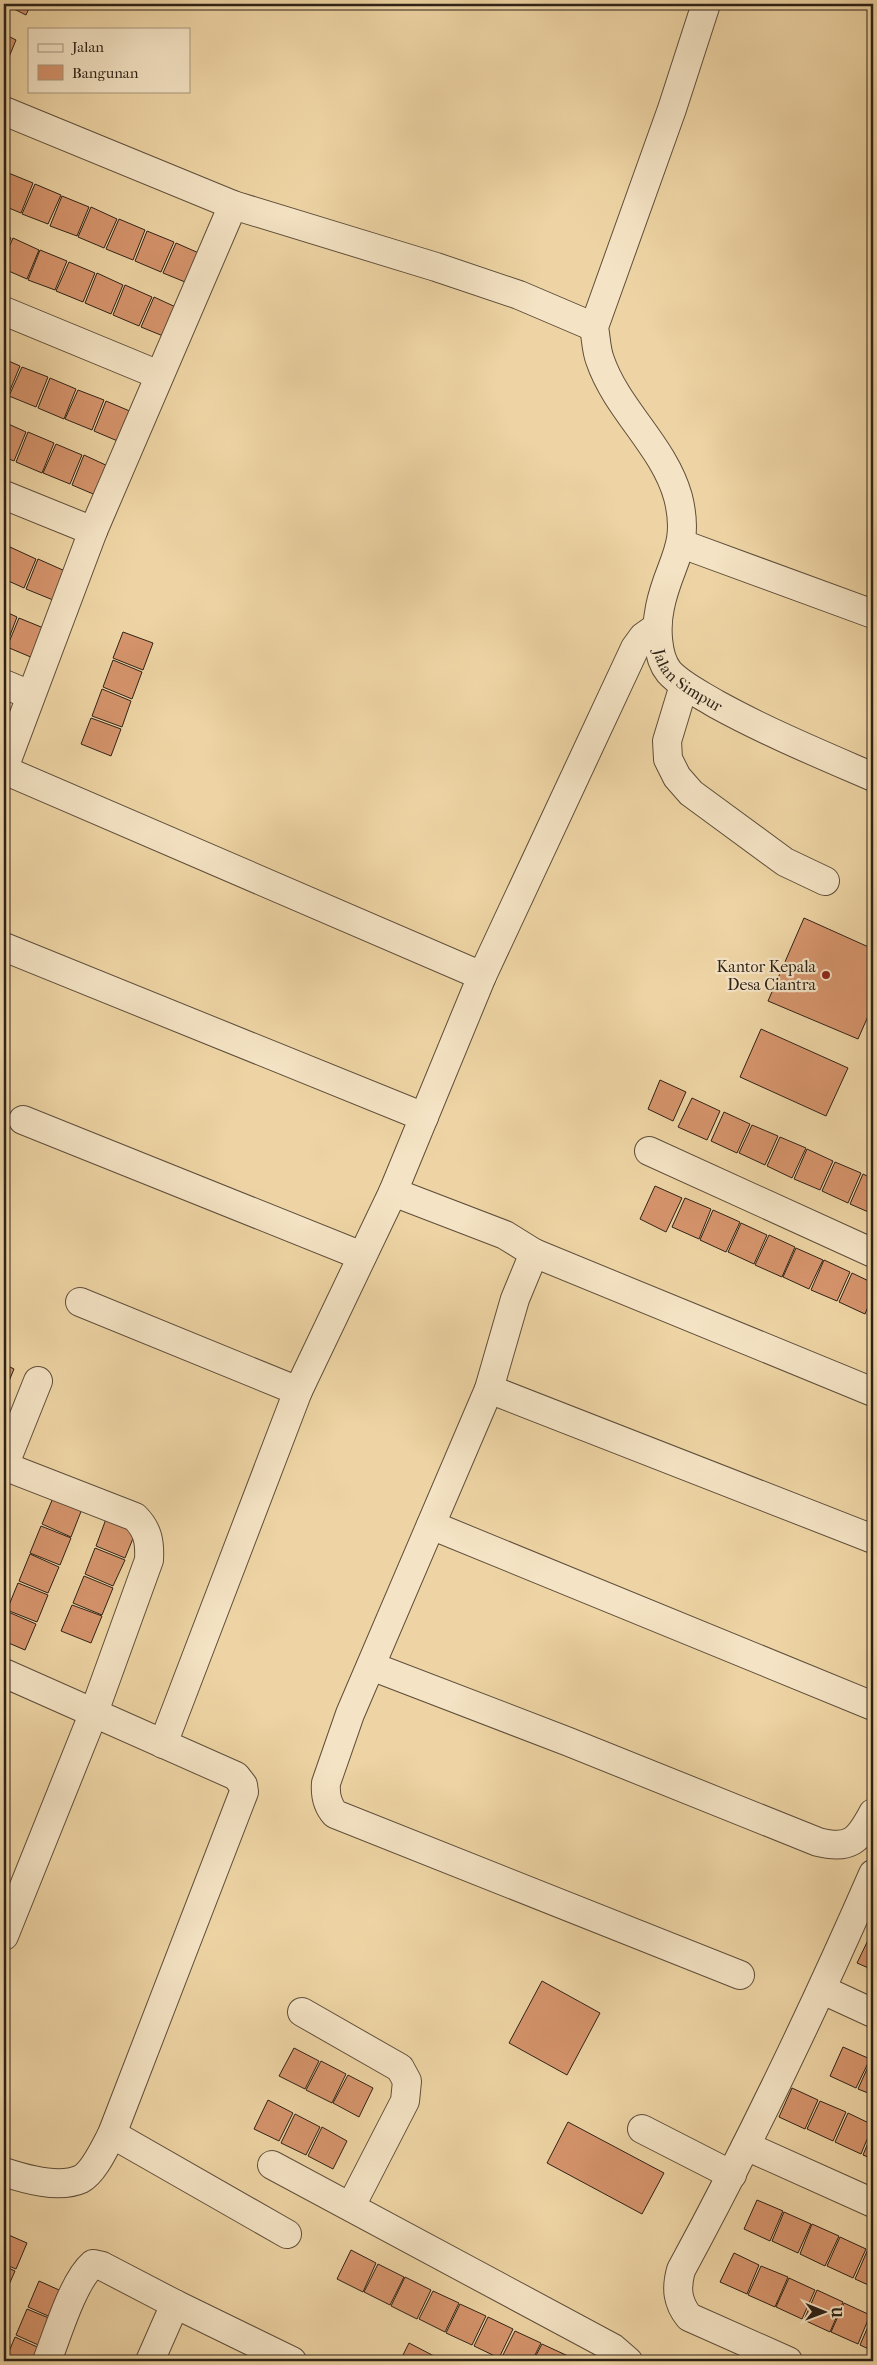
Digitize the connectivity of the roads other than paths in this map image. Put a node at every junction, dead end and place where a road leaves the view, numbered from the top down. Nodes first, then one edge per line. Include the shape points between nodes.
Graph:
1 (706, 4) edge
2 (4, 111) edge
3 (233, 205) junction
4 (4, 311) edge
5 (594, 326) junction
6 (159, 376) junction
7 (4, 495) edge
8 (93, 531) junction
9 (682, 544) junction
10 (873, 614) edge
11 (657, 627) junction
12 (4, 684) edge
13 (684, 685) junction
14 (30, 695) junction
15 (4, 769) edge
16 (873, 777) edge
17 (826, 881) dead end
18 (4, 947) edge
19 (482, 976) junction
20 (424, 1117) junction
21 (23, 1120) dead end
22 (650, 1151) dead end
23 (392, 1192) junction
24 (534, 1253) junction
25 (873, 1253) edge
26 (362, 1256) junction
27 (80, 1302) dead end
28 (38, 1380) dead end
29 (489, 1389) junction
30 (298, 1391) junction
31 (873, 1392) edge
32 (4, 1466) edge
33 (431, 1525) junction
34 (873, 1539) edge
35 (371, 1666) junction
36 (4, 1673) edge
37 (873, 1706) edge
38 (94, 1712) junction
39 (163, 1744) junction
40 (873, 1813) edge
41 (873, 1874) edge
42 (4, 1936) edge
43 (740, 1975) dead end
44 (823, 1990) junction
45 (302, 2012) dead end
46 (873, 2013) edge
47 (642, 2128) dead end
48 (112, 2134) junction
49 (746, 2146) junction
50 (272, 2165) dead end
51 (4, 2172) edge
52 (732, 2174) junction
53 (873, 2203) edge
54 (351, 2206) junction
55 (287, 2234) dead end
56 (175, 2304) junction
57 (47, 2361) edge
58 (150, 2361) edge
59 (292, 2361) edge
60 (628, 2361) edge
61 (788, 2361) edge

1 - 5 street
2 - 3 street
3 - 5 street via 436,267 519,295
3 - 6 street
4 - 6 street
5 - 9 street, Jalan Simpur via 599,359 612,385 670,476 679,506
6 - 8 street
7 - 8 street
8 - 14 street
9 - 10 street
9 - 11 street, Jalan Simpur via 660,605
11 - 13 street, Jalan Simpur via 662,660
11 - 19 street via 643,637 636,648
12 - 14 street
13 - 16 street, Jalan Simpur via 753,725
13 - 17 street via 667,741 668,759 677,777 691,794 785,862
14 - 15 street
15 - 19 street
18 - 20 street
19 - 20 street
20 - 23 street
21 - 26 street
22 - 25 street
23 - 24 street via 505,1235
23 - 26 street
24 - 29 street via 515,1299
24 - 31 street
26 - 30 street
27 - 30 street
28 - 32 street
29 - 33 street
29 - 34 street
30 - 39 street
32 - 38 street via 135,1517 147,1533 150,1560
33 - 35 street
33 - 37 street
35 - 40 street via 818,1842 839,1846 856,1840
35 - 43 street via 350,1714 326,1784 328,1802 335,1814
36 - 38 street
38 - 39 street
38 - 42 street
39 - 48 street via 236,1776 244,1792
41 - 44 street
44 - 46 street
44 - 49 street
45 - 54 street via 400,2068 407,2081 405,2101
47 - 52 street
48 - 51 street via 89,2172 80,2179 54,2183
48 - 55 street
49 - 52 street
49 - 53 street
50 - 54 street
52 - 61 street via 681,2270 677,2286 681,2308 689,2317
54 - 60 street via 613,2348
56 - 57 street via 93,2264 76,2288
56 - 58 street
56 - 59 street

